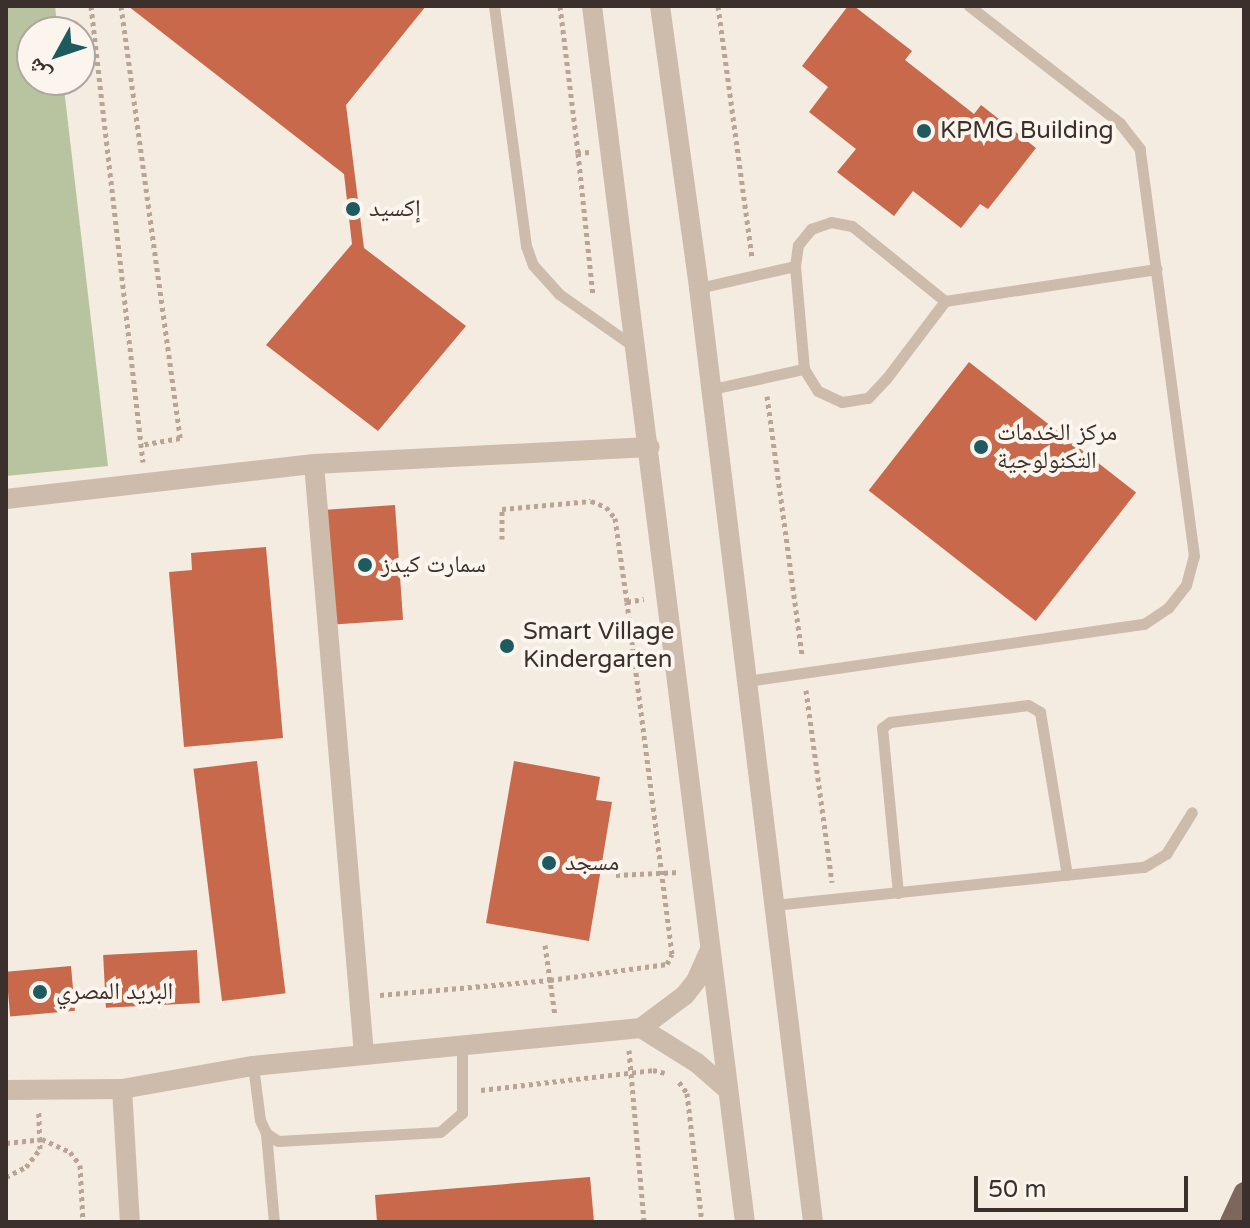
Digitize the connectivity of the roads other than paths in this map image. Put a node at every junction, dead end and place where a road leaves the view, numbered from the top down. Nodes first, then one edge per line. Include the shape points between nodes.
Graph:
1 (494, 6) edge
2 (592, 6) edge
3 (662, 6) edge
4 (969, 6) edge
5 (795, 266) junction
6 (1157, 269) junction
7 (699, 288) junction
8 (945, 301) junction
9 (637, 348) junction
10 (804, 369) junction
11 (712, 389) junction
12 (650, 447) junction
13 (314, 464) junction
14 (6, 499) edge
15 (747, 681) junction
16 (1192, 812) dead end
17 (1067, 875) junction
18 (898, 893) junction
19 (774, 905) junction
20 (711, 948) junction
21 (633, 1029) junction
22 (462, 1045) junction
23 (364, 1054) junction
24 (253, 1066) junction
25 (122, 1089) junction
26 (6, 1090) edge
27 (728, 1090) junction
28 (266, 1133) junction
29 (1244, 1192) edge
30 (130, 1222) edge
31 (274, 1222) edge
32 (745, 1222) edge
33 (813, 1222) edge
34 (1230, 1222) edge

1 - 9 lane via 526,246 545,281
2 - 9 street
3 - 7 street
4 - 6 lane via 1132,135 1144,166
5 - 7 lane
5 - 8 lane via 798,245 811,229 831,222 852,226
5 - 10 lane
6 - 8 lane
6 - 15 lane via 1194,556 1186,585 1168,608 1144,624 1115,630
7 - 11 street
8 - 10 lane via 868,398 842,402 818,391
9 - 12 street
10 - 11 lane
11 - 15 street
12 - 13 street
12 - 20 street
13 - 14 street
13 - 23 street
15 - 19 street
16 - 17 lane via 1166,854 1152,865
17 - 18 lane
17 - 18 lane via 1040,712 1028,705 890,722 882,728
18 - 19 lane
19 - 33 street
20 - 21 street via 685,995
20 - 27 street
21 - 22 street
21 - 27 street via 697,1063
22 - 23 street
22 - 28 lane via 462,1113 440,1132 288,1143
23 - 24 street
24 - 25 street
24 - 28 lane
25 - 26 street
25 - 30 street
27 - 32 street
28 - 31 lane
29 - 34 main road

